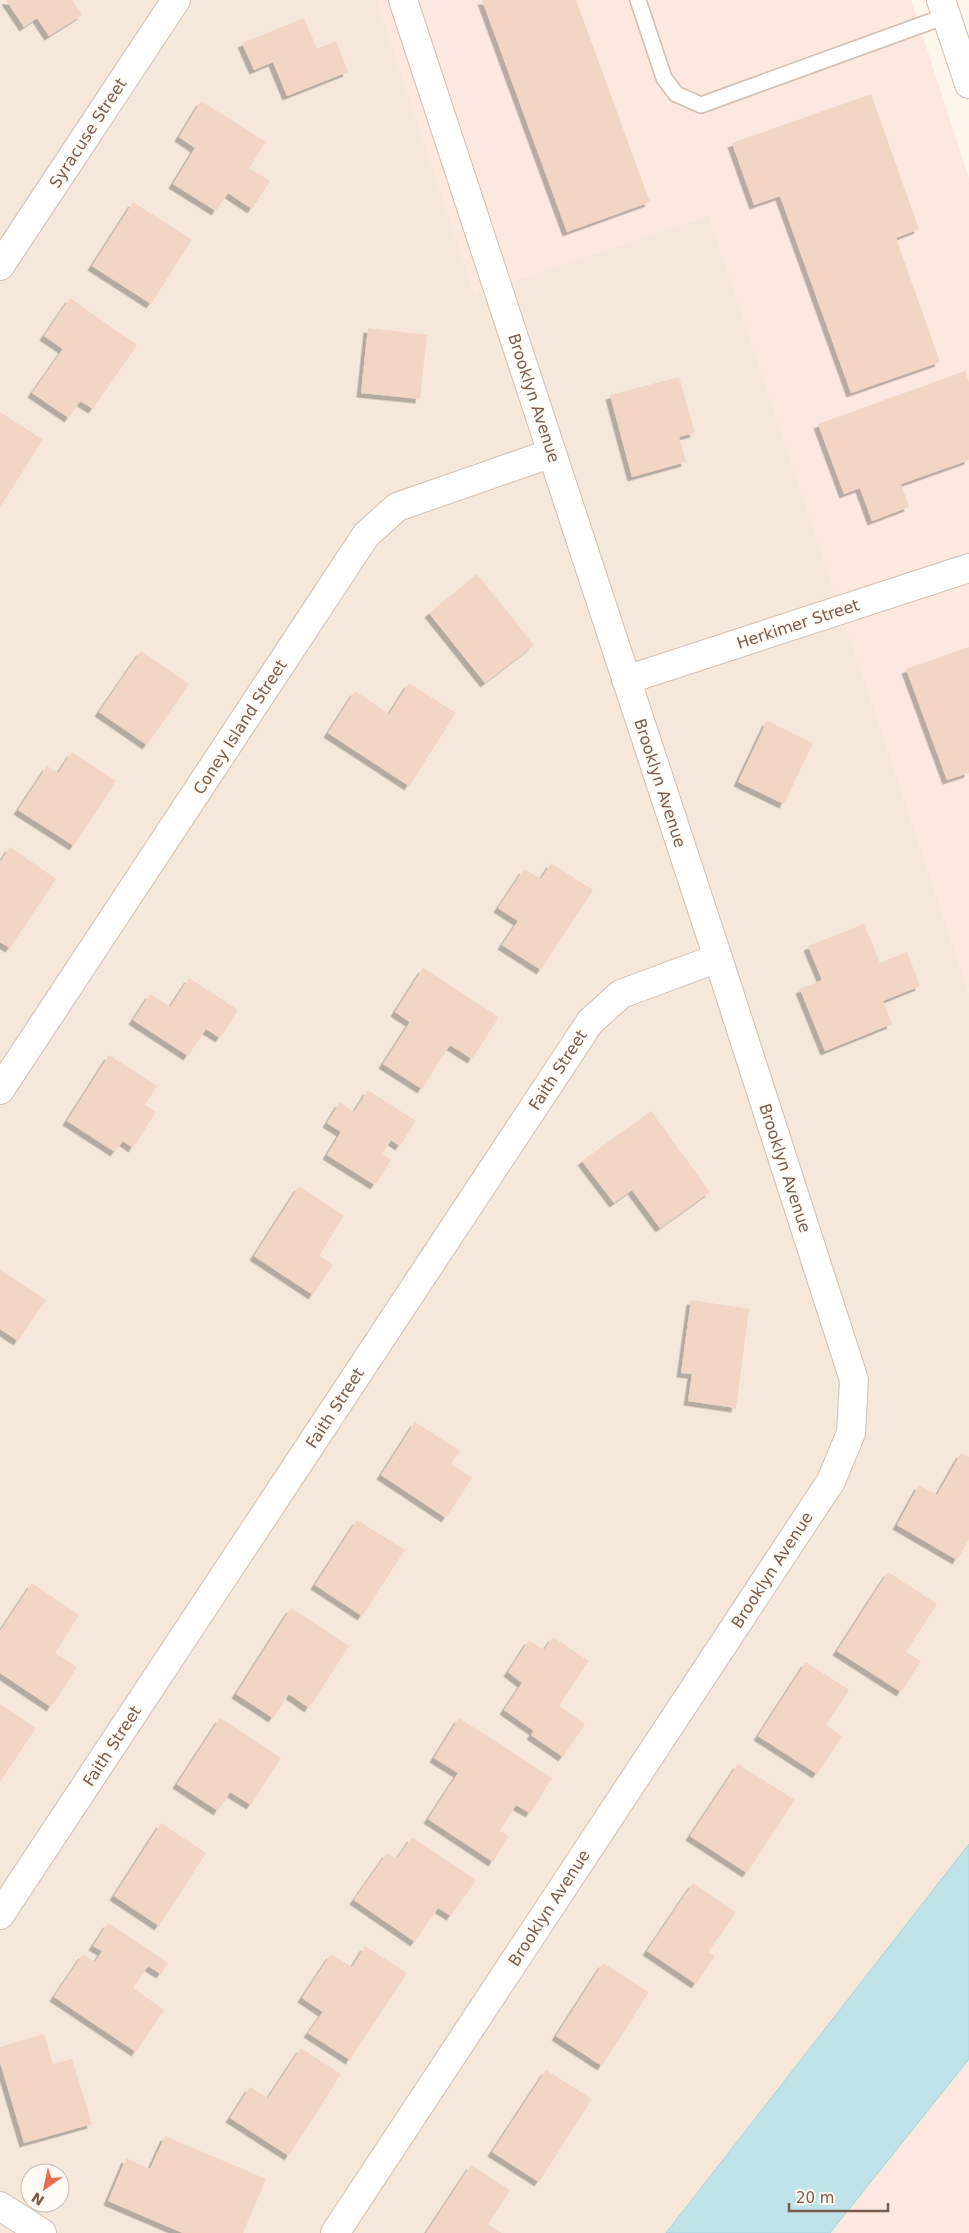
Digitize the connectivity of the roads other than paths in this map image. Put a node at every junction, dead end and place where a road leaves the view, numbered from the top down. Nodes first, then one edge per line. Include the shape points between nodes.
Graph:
1 (176, 0) edge
2 (402, 0) edge
3 (638, 0) edge
4 (944, 8) edge
5 (969, 84) edge
6 (0, 266) edge
7 (552, 453) junction
8 (969, 568) edge
9 (626, 680) junction
10 (718, 958) junction
11 (0, 1090) edge
12 (0, 1915) edge
13 (0, 2206) edge
14 (42, 2233) edge
15 (334, 2233) edge

1 - 6 street, Syracuse Street
2 - 7 street, Brooklyn Avenue
3 - 4 lane via 664,78 676,94 701,105
4 - 5 street
7 - 9 street, Brooklyn Avenue
7 - 11 street, Coney Island Street via 397,507 366,535
8 - 9 street, Herkimer Street
9 - 10 street, Brooklyn Avenue
10 - 12 street, Faith Street via 621,994 590,1022
10 - 15 street, Brooklyn Avenue via 854,1380 851,1433 831,1482
13 - 14 street

